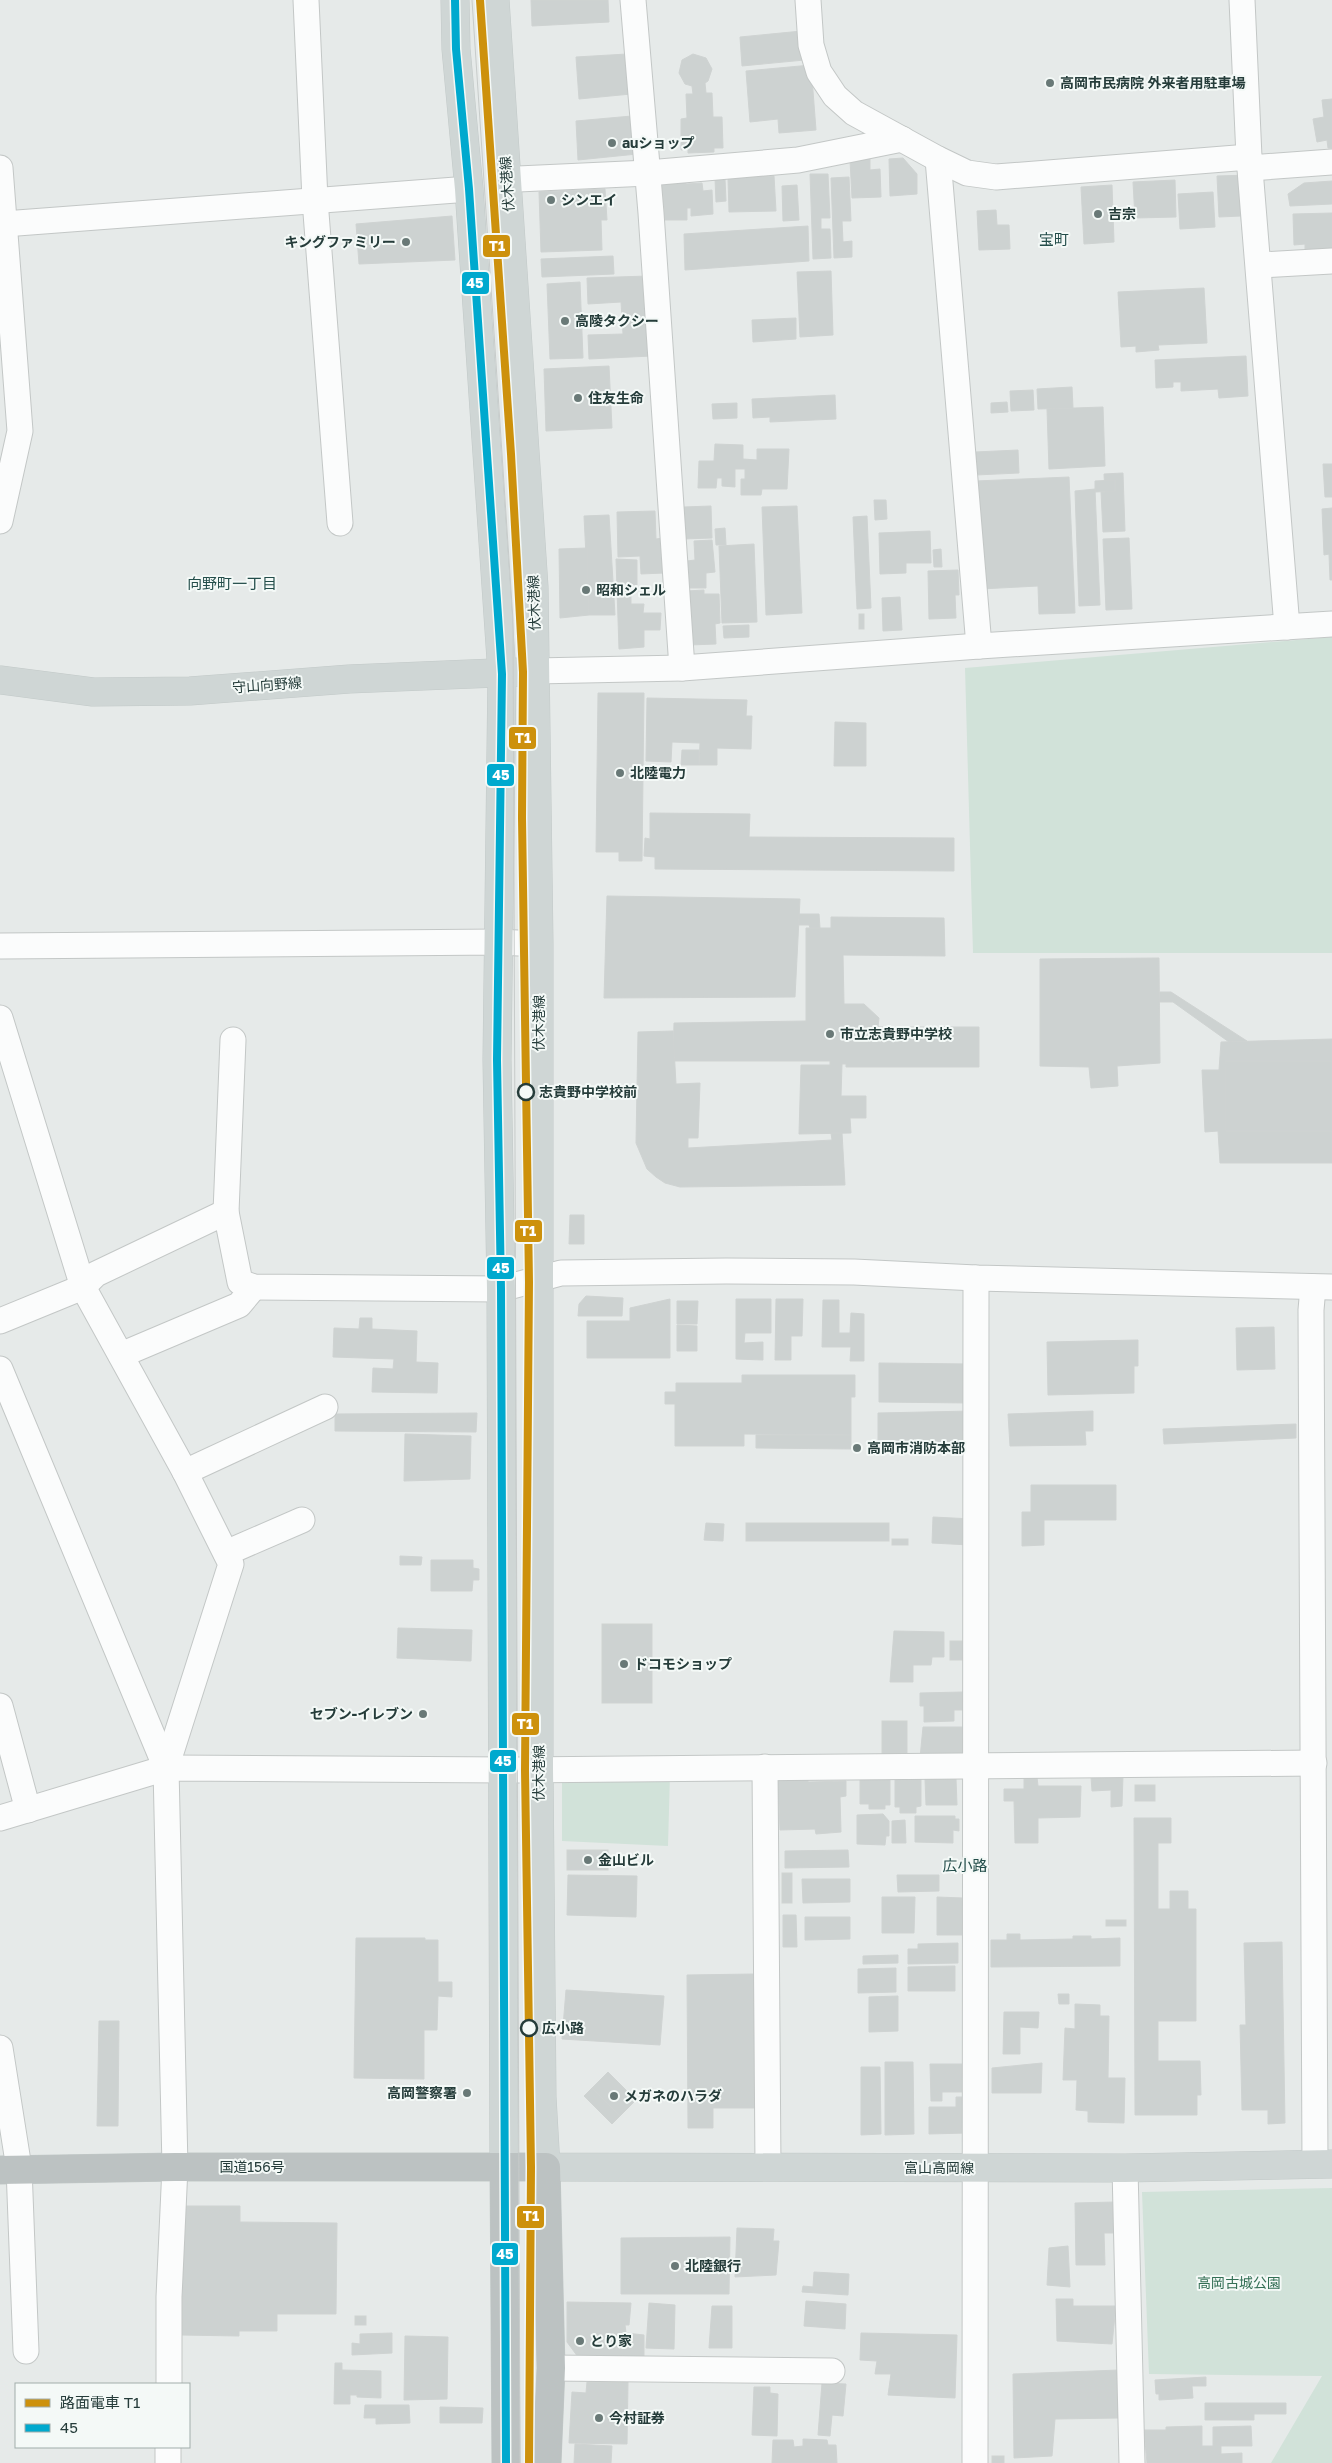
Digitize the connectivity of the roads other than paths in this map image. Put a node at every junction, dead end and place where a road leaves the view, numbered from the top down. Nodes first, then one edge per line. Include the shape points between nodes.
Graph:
1 (306, 0) edge
2 (455, 0) edge
3 (495, 0) edge
4 (633, 0) edge
5 (808, 0) edge
6 (1242, 0) edge
7 (902, 139) junction
8 (938, 159) junction
9 (1332, 162) edge
10 (1250, 163) junction
11 (0, 168) edge
12 (648, 173) junction
13 (518, 178) dead end
14 (469, 188) junction
15 (315, 200) junction
16 (4, 224) junction
17 (1332, 261) edge
18 (1259, 265) junction
19 (0, 521) edge
20 (340, 523) dead end
21 (1332, 624) edge
22 (1287, 627) junction
23 (979, 646) junction
24 (682, 668) junction
25 (535, 671) junction
26 (502, 674) junction
27 (0, 680) edge
28 (500, 942) junction
29 (540, 944) junction
30 (0, 946) edge
31 (0, 1018) edge
32 (232, 1040) dead end
33 (9, 1075) edge
34 (226, 1212) junction
35 (976, 1278) junction
36 (538, 1280) junction
37 (83, 1287) junction
38 (254, 1287) junction
39 (1323, 1287) edge
40 (501, 1289) junction
41 (0, 1321) edge
42 (121, 1355) junction
43 (0, 1369) edge
44 (326, 1407) dead end
45 (185, 1472) junction
46 (302, 1520) dead end
47 (226, 1553) junction
48 (0, 1706) edge
49 (1314, 1763) junction
50 (974, 1766) junction
51 (765, 1767) junction
52 (166, 1768) junction
53 (539, 1768) junction
54 (503, 1769) junction
55 (28, 1810) junction
56 (0, 1818) edge
57 (0, 2048) edge
58 (1324, 2164) edge
59 (174, 2167) junction
60 (546, 2167) junction
61 (768, 2167) junction
62 (504, 2168) junction
63 (976, 2168) junction
64 (1125, 2168) junction
65 (10, 2169) edge
66 (26, 2351) dead end
67 (551, 2368) junction
68 (832, 2371) dead end
69 (169, 2383) edge
70 (168, 2448) edge
71 (168, 2463) edge
72 (506, 2463) edge
73 (547, 2463) edge
74 (975, 2463) edge
75 (1132, 2463) edge

1 - 15 street
2 - 14 main road via 456,49
3 - 25 main road, 伏木港線 via 534,587
4 - 12 street
5 - 7 street via 811,45 819,72 835,96 854,113
6 - 10 street
7 - 8 street
7 - 12 street via 798,160
8 - 10 street via 968,174 996,177
8 - 23 street
9 - 10 street
10 - 18 street
11 - 16 street
12 - 13 street
12 - 24 street
14 - 15 street
14 - 26 main road
15 - 16 street
15 - 20 street
16 - 19 street via 20,431
17 - 18 street
18 - 22 street
21 - 22 street
22 - 23 street
23 - 24 street
24 - 25 street
25 - 26 main road, 守山向野線
25 - 29 main road, 伏木港線
26 - 27 main road, 守山向野線 via 190,691 93,692
26 - 28 main road
28 - 29 street
28 - 30 street
28 - 40 main road via 497,1060
29 - 36 main road, 伏木港線
31 - 33 street
32 - 34 street
33 - 37 street
34 - 37 street via 96,1274
34 - 38 street via 240,1282
35 - 36 street via 854,1272 726,1271 561,1273
35 - 39 street
35 - 50 street
36 - 40 street
36 - 53 main road, 伏木港線
37 - 41 street
37 - 42 street
38 - 40 street
38 - 42 street via 239,1305
39 - 49 street via 1311,1310
40 - 54 main road
42 - 45 street
43 - 52 street
44 - 45 street
45 - 47 street
46 - 47 street
47 - 52 street via 231,1564
48 - 55 street
49 - 50 street
49 - 58 street
50 - 51 street
50 - 63 street
51 - 53 street
51 - 61 street
52 - 54 street
52 - 55 street
52 - 59 street
53 - 54 street
53 - 60 main road, 伏木港線 via 542,2097
54 - 62 main road
55 - 56 street
57 - 65 street
58 - 64 main road, 富山高岡線
59 - 62 highway, 国道156号
59 - 65 highway, 国道156号
59 - 69 street
60 - 61 main road, 富山高岡線
60 - 62 highway, 国道156号
60 - 67 highway
61 - 63 main road, 富山高岡線
62 - 72 highway
63 - 64 main road, 富山高岡線
63 - 74 street
64 - 75 street
65 - 66 street
67 - 68 street
67 - 73 highway
70 - 71 street

